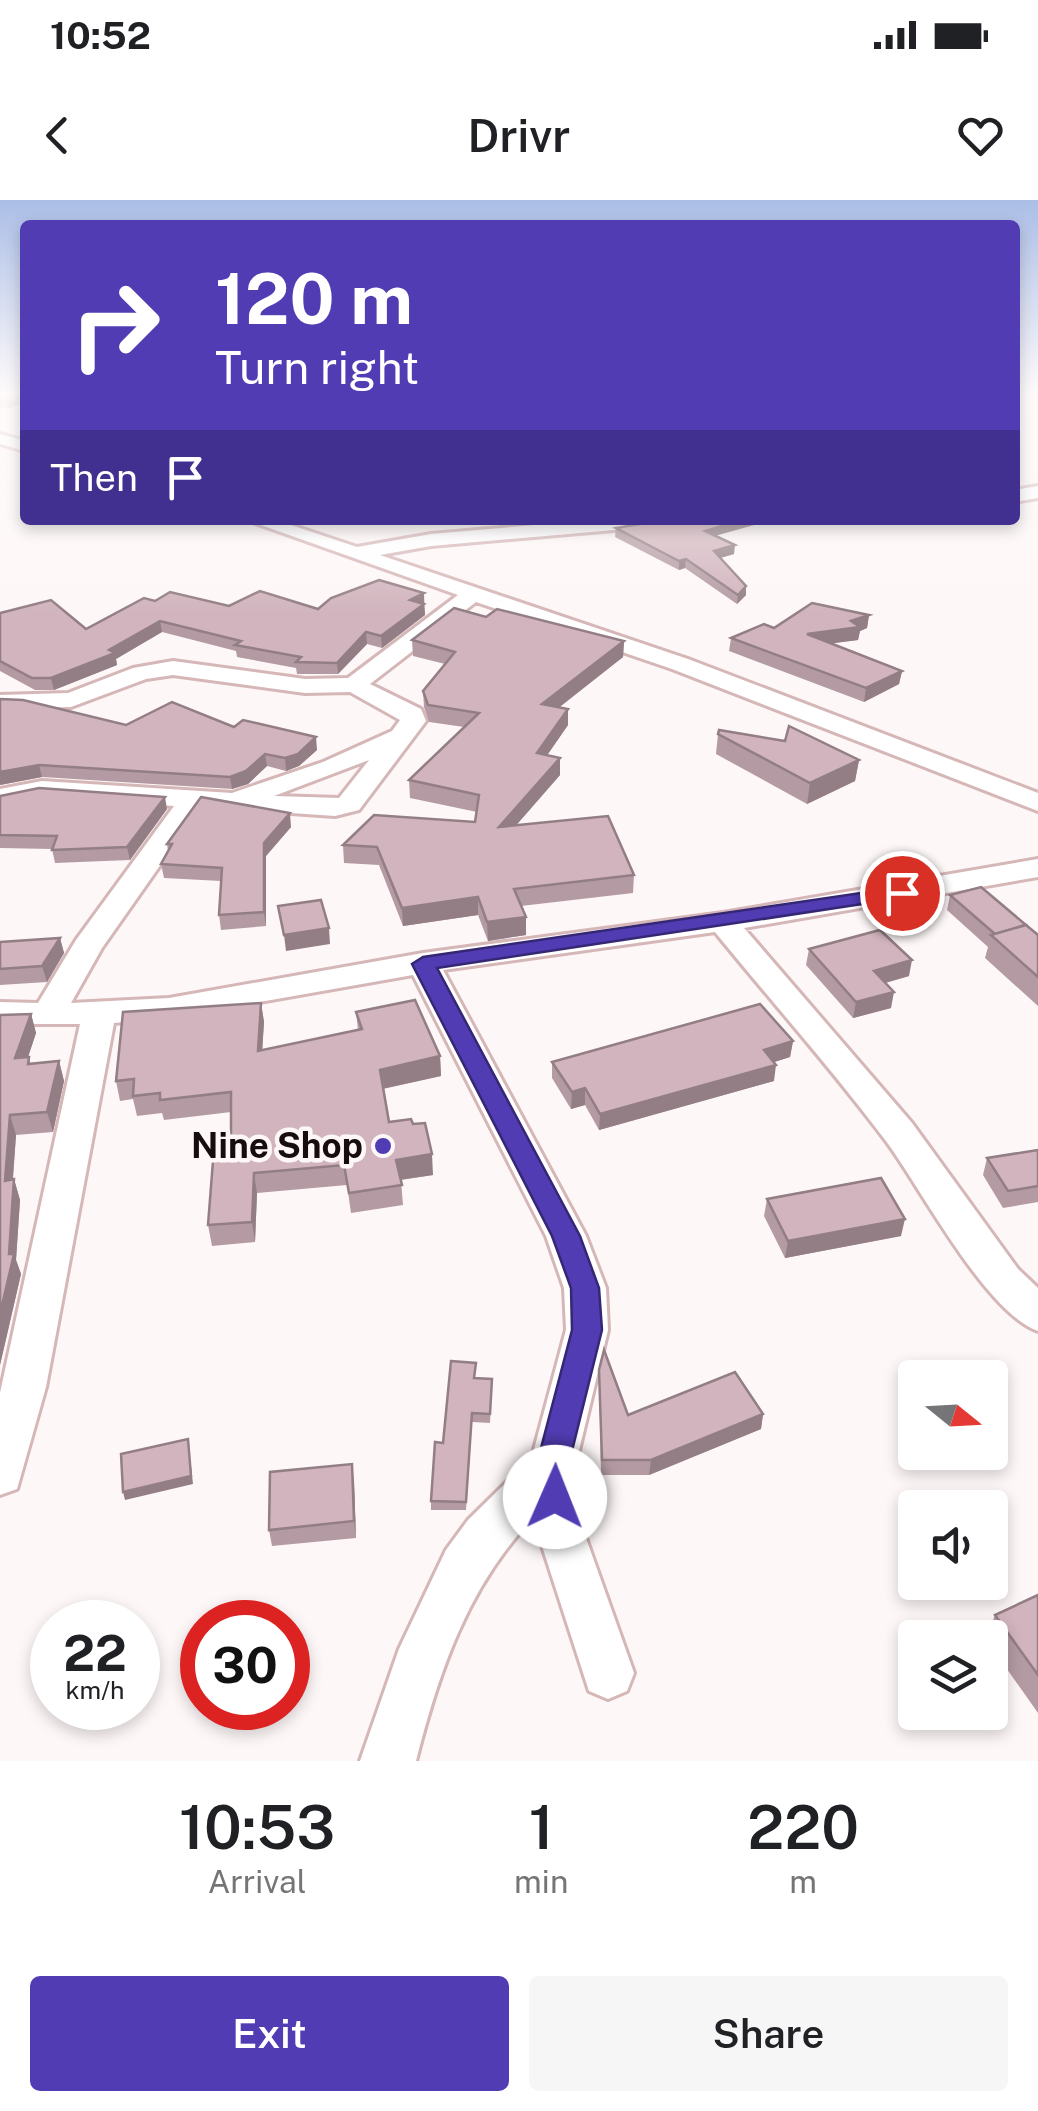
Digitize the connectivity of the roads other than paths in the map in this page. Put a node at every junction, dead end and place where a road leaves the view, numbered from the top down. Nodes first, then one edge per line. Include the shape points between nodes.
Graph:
1 (275, 525) edge
2 (603, 525) edge
3 (358, 552) junction
4 (473, 594) junction
5 (354, 684) junction
6 (0, 702) edge
7 (406, 733) junction
8 (0, 797) edge
9 (194, 798) junction
10 (229, 801) junction
11 (1038, 803) edge
12 (1038, 868) edge
13 (724, 922) junction
14 (423, 964) junction
15 (0, 1013) edge
16 (49, 1013) junction
17 (100, 1014) junction
18 (1038, 1314) edge
19 (552, 1467) junction
20 (0, 1474) edge
21 (608, 1673) dead end
22 (388, 1761) edge

1 - 3 street
2 - 3 street
3 - 4 street
4 - 5 street
4 - 11 street via 680,664
5 - 6 street via 305,686 172,668 71,700
5 - 7 street via 412,714
7 - 10 street via 332,768
7 - 10 street via 349,804
8 - 9 street via 42,789
9 - 10 street
9 - 16 street via 87,947
12 - 13 street
13 - 14 street
13 - 18 street via 899,1132 1003,1280
14 - 17 street
14 - 19 street via 566,1236 585,1288 587,1330
15 - 16 street
16 - 17 street
17 - 20 street
19 - 21 street via 558,1527
19 - 22 street via 476,1548 436,1627

